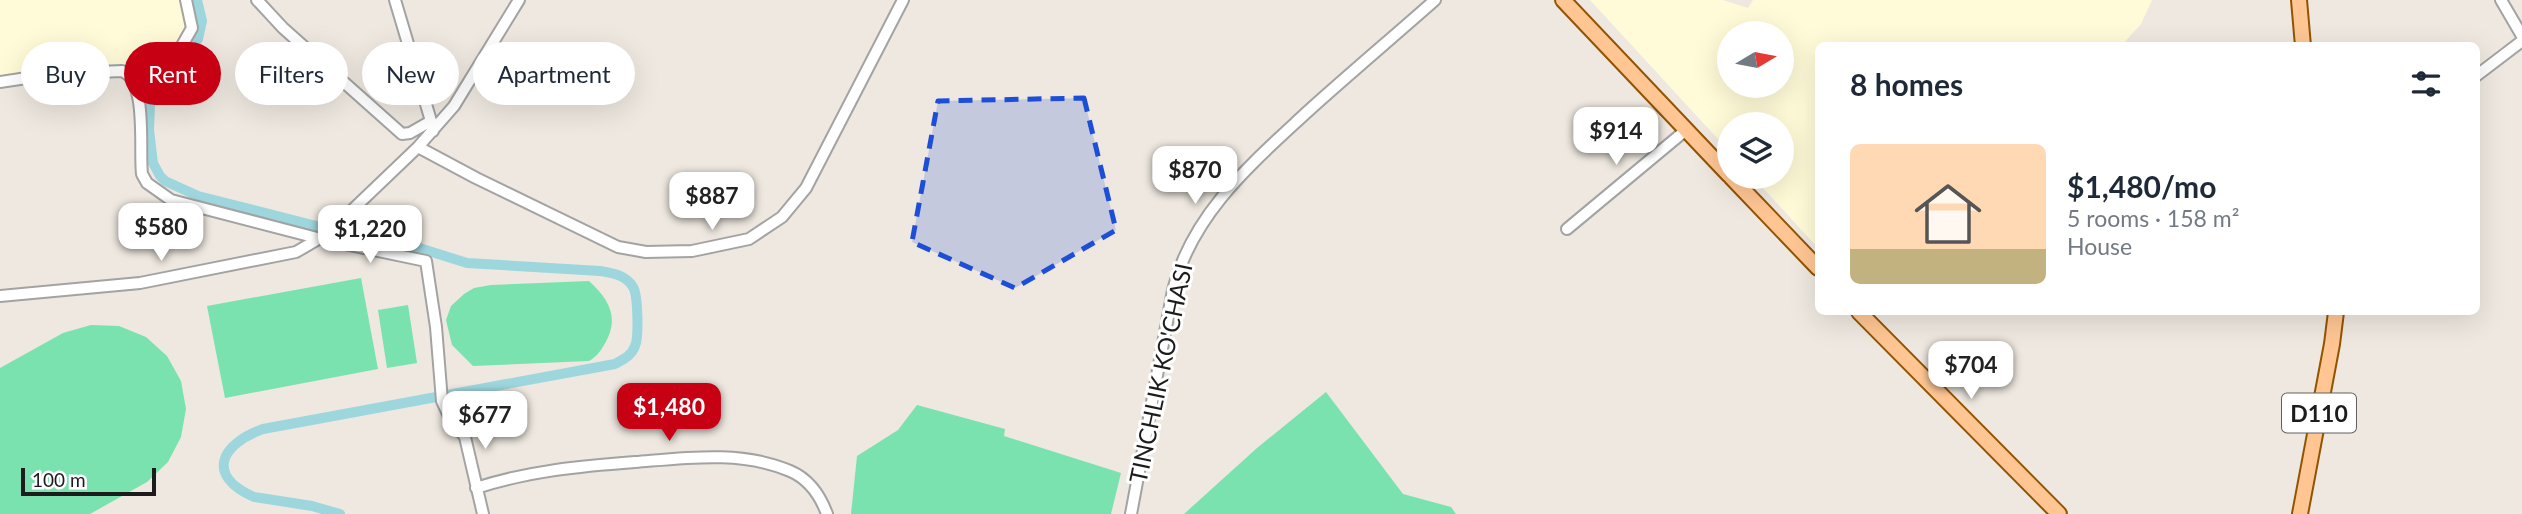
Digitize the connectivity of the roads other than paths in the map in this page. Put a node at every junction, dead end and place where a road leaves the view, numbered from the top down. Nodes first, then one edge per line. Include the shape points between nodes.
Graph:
1 (186, 0) edge
2 (257, 0) edge
3 (395, 0) edge
4 (519, 0) edge
5 (903, 0) edge
6 (1435, 0) edge
7 (1563, 0) edge
8 (2299, 0) edge
9 (2501, 0) edge
10 (2522, 36) edge
11 (2522, 41) edge
12 (184, 42) edge
13 (2303, 42) edge
14 (124, 72) edge
15 (2480, 73) edge
16 (0, 82) edge
17 (139, 105) edge
18 (432, 126) junction
19 (1686, 130) junction
20 (418, 147) junction
21 (1717, 162) edge
22 (1742, 189) edge
23 (1567, 229) dead end
24 (324, 237) junction
25 (1815, 265) edge
26 (0, 296) edge
27 (1862, 315) edge
28 (2335, 315) edge
29 (476, 488) junction
30 (482, 514) edge
31 (827, 514) edge
32 (1131, 514) edge
33 (2059, 514) edge
34 (2300, 514) edge

1 - 12 street via 192,28
2 - 18 street via 402,134
3 - 18 street
4 - 18 street via 454,106
5 - 20 street via 806,188 782,217 749,239 681,251 618,247
6 - 32 street, TINCHLIK KO'CHASI via 1247,167 1191,242 1173,290
7 - 19 main road
8 - 13 main road
9 - 10 street
11 - 15 street
14 - 16 street via 53,74
17 - 24 street via 140,164 147,183 171,200
18 - 20 street
19 - 21 main road
19 - 23 street
20 - 24 street
22 - 25 main road
24 - 26 street via 296,252 165,279
24 - 29 street via 426,261 444,407 465,437
27 - 33 main road
28 - 34 main road, D110
29 - 30 street
29 - 31 street via 579,467 710,457 748,460 790,471 812,486

